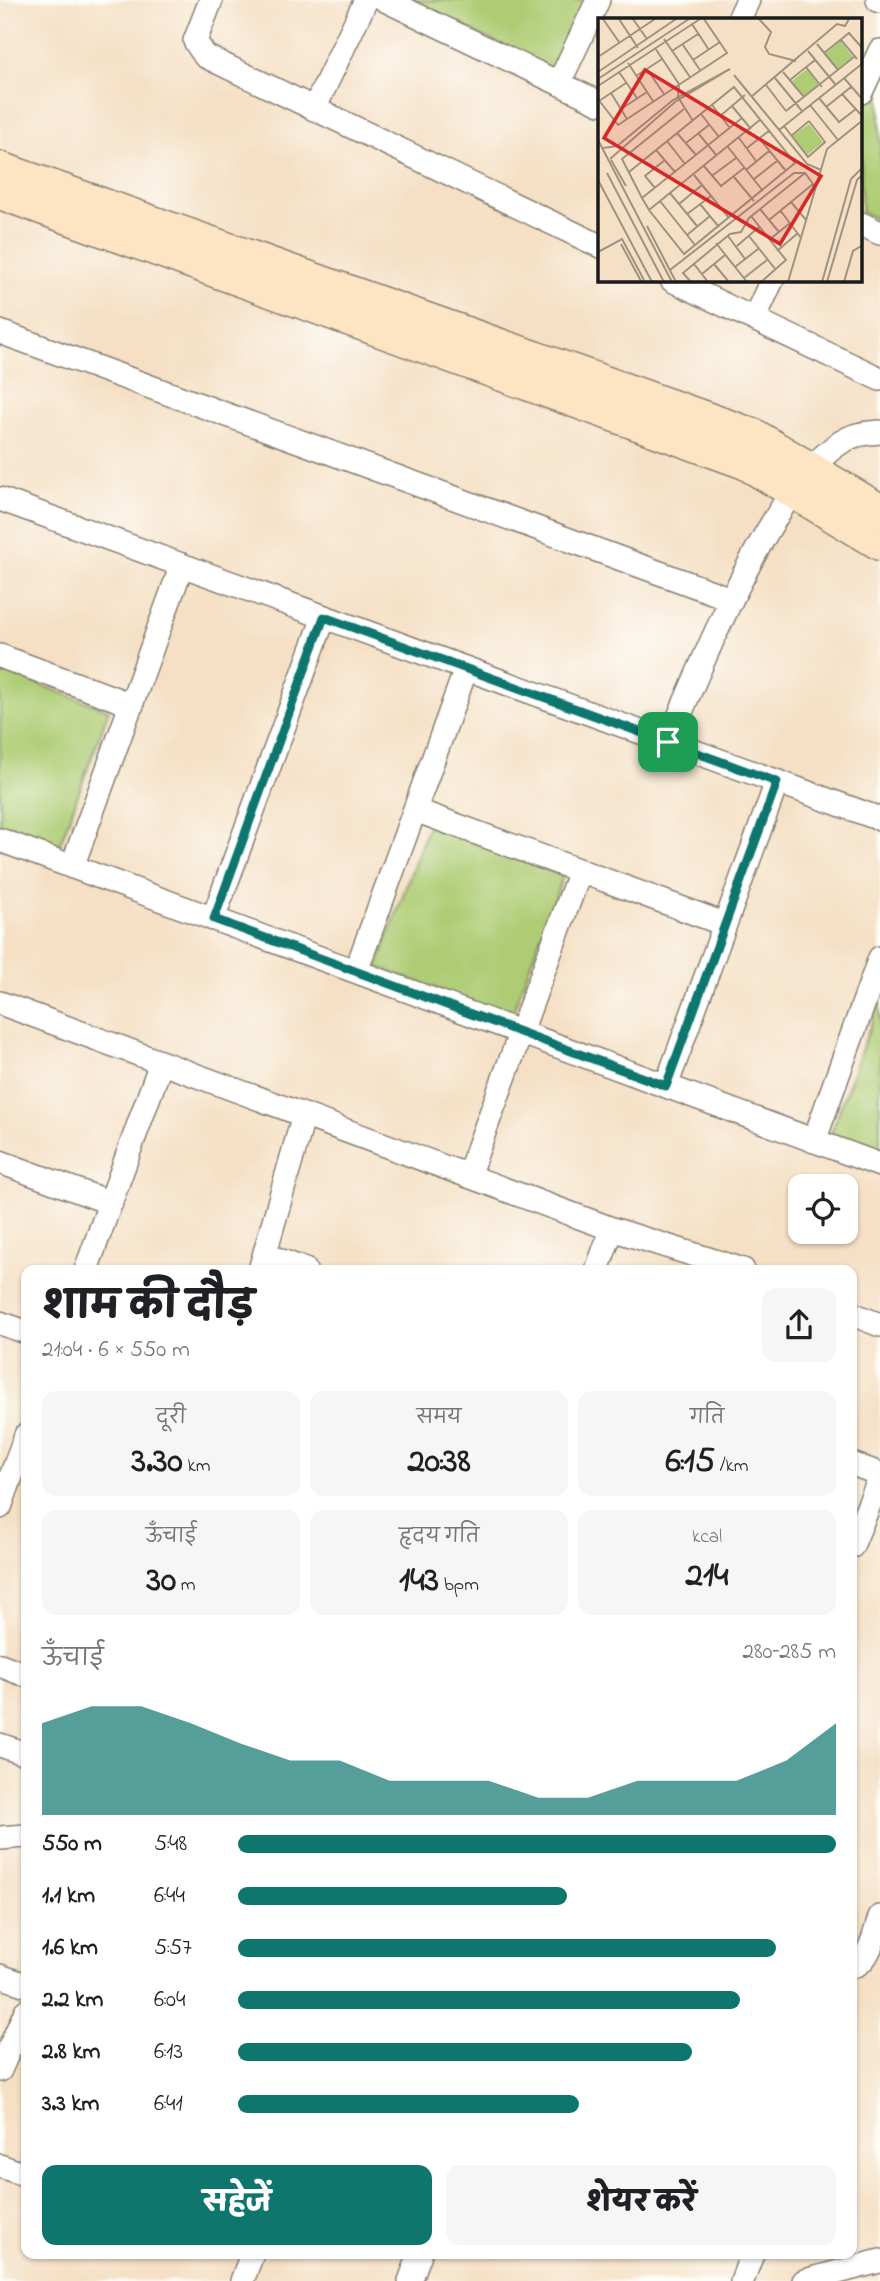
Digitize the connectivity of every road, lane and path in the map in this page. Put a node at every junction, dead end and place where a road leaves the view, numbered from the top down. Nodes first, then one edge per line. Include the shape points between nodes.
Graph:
1 (211, 0) edge
2 (366, 0) edge
3 (385, 0) edge
4 (598, 0) edge
5 (748, 0) edge
6 (739, 18) edge
7 (880, 51) edge
8 (559, 83) junction
9 (862, 90) edge
10 (598, 102) edge
11 (314, 109) junction
12 (0, 167) edge
13 (0, 193) edge
14 (862, 224) edge
15 (880, 233) edge
16 (598, 245) edge
17 (676, 282) edge
18 (771, 282) edge
19 (754, 319) junction
20 (0, 332) edge
21 (880, 379) edge
22 (880, 432) edge
23 (801, 480) junction
24 (0, 499) edge
25 (880, 510) edge
26 (880, 544) edge
27 (182, 565) junction
28 (731, 598) junction
29 (324, 617) junction
30 (0, 656) edge
31 (466, 669) junction
32 (132, 705) junction
33 (668, 742) junction
34 (777, 782) junction
35 (415, 810) junction
36 (880, 820) edge
37 (0, 840) edge
38 (72, 867) junction
39 (580, 871) junction
40 (214, 919) junction
41 (724, 924) junction
42 (356, 971) junction
43 (877, 973) edge
44 (0, 1003) edge
45 (521, 1032) junction
46 (161, 1063) junction
47 (666, 1086) junction
48 (304, 1115) junction
49 (814, 1141) junction
50 (0, 1162) edge
51 (880, 1165) edge
52 (468, 1176) junction
53 (111, 1203) junction
54 (612, 1229) junction
55 (263, 1263) edge
56 (88, 1265) edge
57 (599, 1265) edge
58 (727, 1265) edge
59 (857, 1316) edge
60 (0, 1322) edge
61 (880, 1325) edge
62 (21, 1330) edge
63 (21, 1449) edge
64 (857, 1466) edge
65 (880, 1476) edge
66 (0, 1507) edge
67 (857, 1534) edge
68 (0, 1665) edge
69 (21, 1673) edge
70 (0, 1745) edge
71 (21, 1752) edge
72 (21, 1836) edge
73 (0, 1838) edge
74 (880, 1917) edge
75 (857, 1965) edge
76 (0, 1976) edge
77 (21, 1983) edge
78 (21, 2022) edge
79 (0, 2070) edge
80 (0, 2166) edge
81 (21, 2173) edge
82 (250, 2259) edge
83 (418, 2259) edge
84 (749, 2259) edge
85 (880, 2261) edge
86 (242, 2281) edge
87 (410, 2281) edge
88 (742, 2281) edge
89 (804, 2281) edge

1 - 11 street via 195,41 200,52
2 - 11 street
3 - 8 street
4 - 8 street
5 - 6 street
7 - 9 street
8 - 10 street
11 - 16 street
12 - 23 street via 754,435
13 - 23 street
14 - 15 street
17 - 19 street
18 - 19 street
19 - 21 street
20 - 28 street
22 - 23 street via 848,438
23 - 25 street
23 - 26 street
23 - 28 street
24 - 27 street
27 - 29 street
27 - 32 street
28 - 33 street
29 - 31 street
29 - 40 street
30 - 32 street
31 - 33 street
31 - 35 street
32 - 38 street
33 - 34 street
34 - 36 street
34 - 41 street
35 - 39 street
35 - 42 street
37 - 38 street
38 - 40 street
39 - 41 street
39 - 45 street
40 - 42 street
41 - 47 street
42 - 45 street
43 - 49 street
44 - 46 street
45 - 47 street
45 - 52 street
46 - 48 street
46 - 53 street
47 - 49 street
48 - 52 street
48 - 55 street
49 - 51 street
50 - 53 street
52 - 54 street
53 - 56 street
54 - 57 street
54 - 58 street
59 - 61 street
60 - 62 street
63 - 66 street
64 - 65 street
65 - 67 street
68 - 69 street
70 - 71 street
72 - 73 street
74 - 75 street via 866,1955
76 - 77 street
78 - 79 street
80 - 81 street
82 - 86 street
83 - 87 street
84 - 88 street
85 - 89 street

